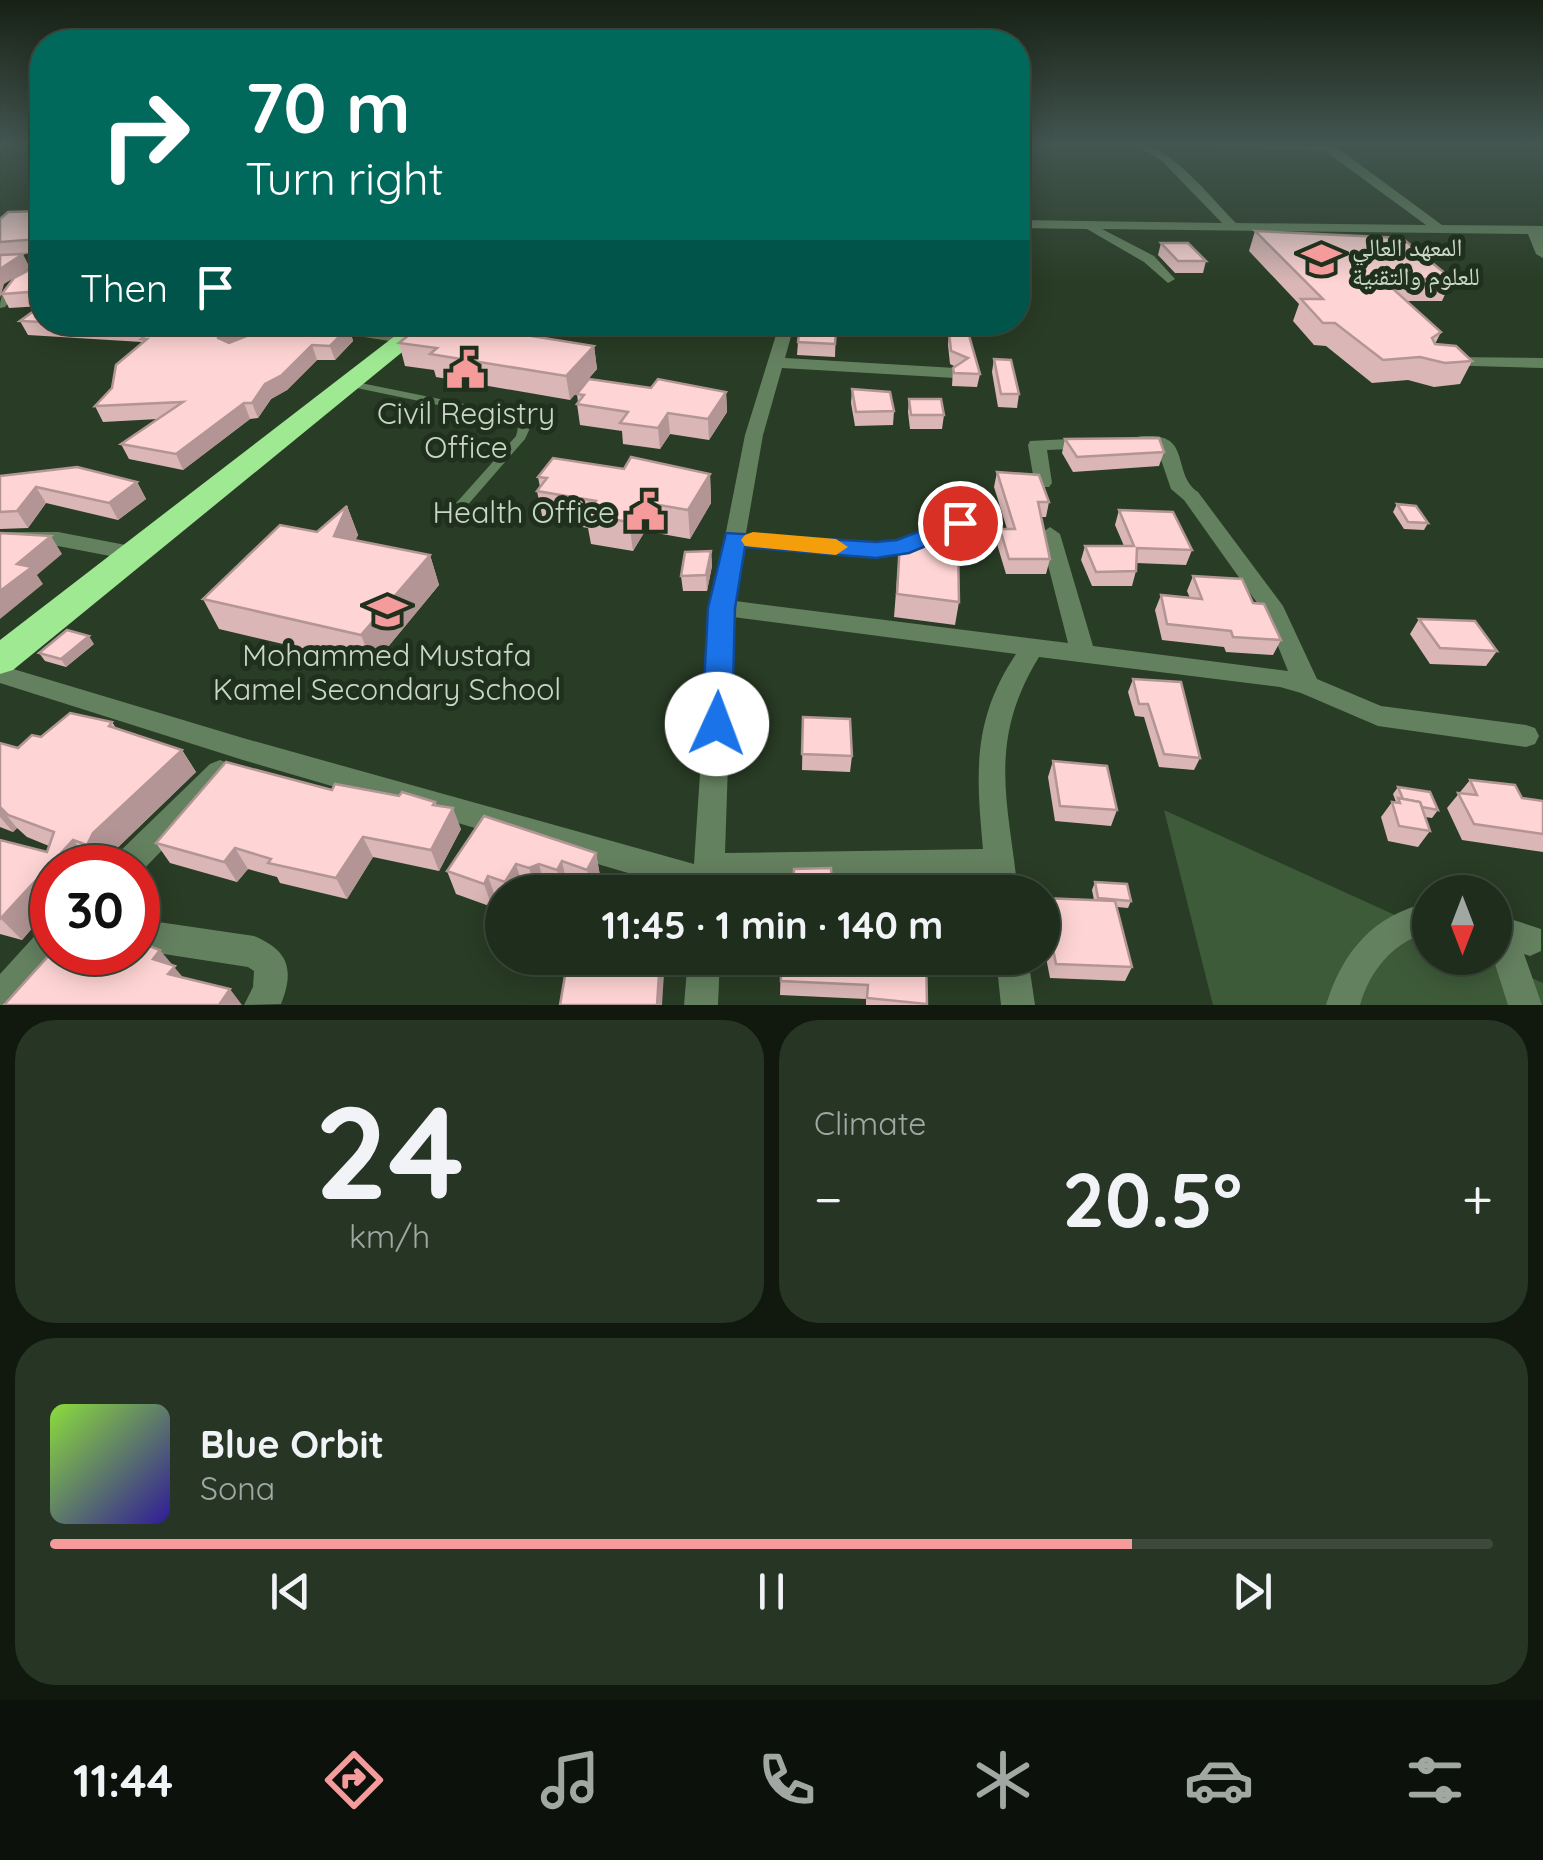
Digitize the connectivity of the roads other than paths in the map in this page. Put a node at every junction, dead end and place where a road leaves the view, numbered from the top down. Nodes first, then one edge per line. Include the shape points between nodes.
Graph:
1 (1200, 190) edge
2 (1385, 190) edge
3 (1030, 224) edge
4 (1090, 224) junction
5 (1233, 226) junction
6 (1440, 229) junction
7 (1538, 230) edge
8 (1543, 254) edge
9 (30, 277) edge
10 (1168, 279) dead end
11 (0, 304) edge
12 (413, 335) edge
13 (785, 335) edge
14 (1433, 362) edge
15 (779, 363) junction
16 (1543, 364) edge
17 (954, 373) edge
18 (350, 384) junction
19 (1042, 483) edge
20 (461, 505) dead end
21 (960, 523) dead end
22 (1050, 534) dead end
23 (0, 539) edge
24 (734, 539) junction
25 (136, 554) junction
26 (722, 608) junction
27 (1033, 647) junction
28 (1083, 653) junction
29 (0, 660) edge
30 (0, 674) edge
31 (1307, 685) junction
32 (1526, 736) dead end
33 (243, 749) junction
34 (147, 845) edge
35 (691, 875) edge
36 (709, 875) edge
37 (1001, 875) edge
38 (1412, 920) edge
39 (160, 938) edge
40 (1512, 949) edge
41 (30, 965) edge
42 (703, 975) edge
43 (1014, 975) edge
44 (0, 1000) edge
45 (261, 1005) edge
46 (701, 1005) edge
47 (1018, 1005) edge
48 (1343, 1005) edge
49 (1526, 1005) edge

1 - 5 street
2 - 6 street
3 - 4 street
4 - 5 street
4 - 10 street via 1105,239 1149,256
5 - 6 street
6 - 7 street
7 - 8 street
9 - 11 street
12 - 18 highway
13 - 15 street
14 - 16 street
15 - 17 street
15 - 24 street via 754,435
18 - 20 lane via 521,423 521,437
18 - 25 highway
19 - 31 street via 1037,446 1164,442 1181,488 1276,612
21 - 24 street via 901,548 876,550
22 - 28 street
23 - 25 street via 58,538
24 - 26 street
25 - 29 highway
26 - 27 street
26 - 36 street
27 - 28 street
27 - 37 street via 994,730 990,763
28 - 31 street
30 - 33 street
31 - 32 street via 1378,716
33 - 34 street
33 - 35 street
38 - 48 street via 1373,946
39 - 45 street via 254,952 271,963
40 - 49 street
41 - 44 street
42 - 46 street
43 - 47 street

